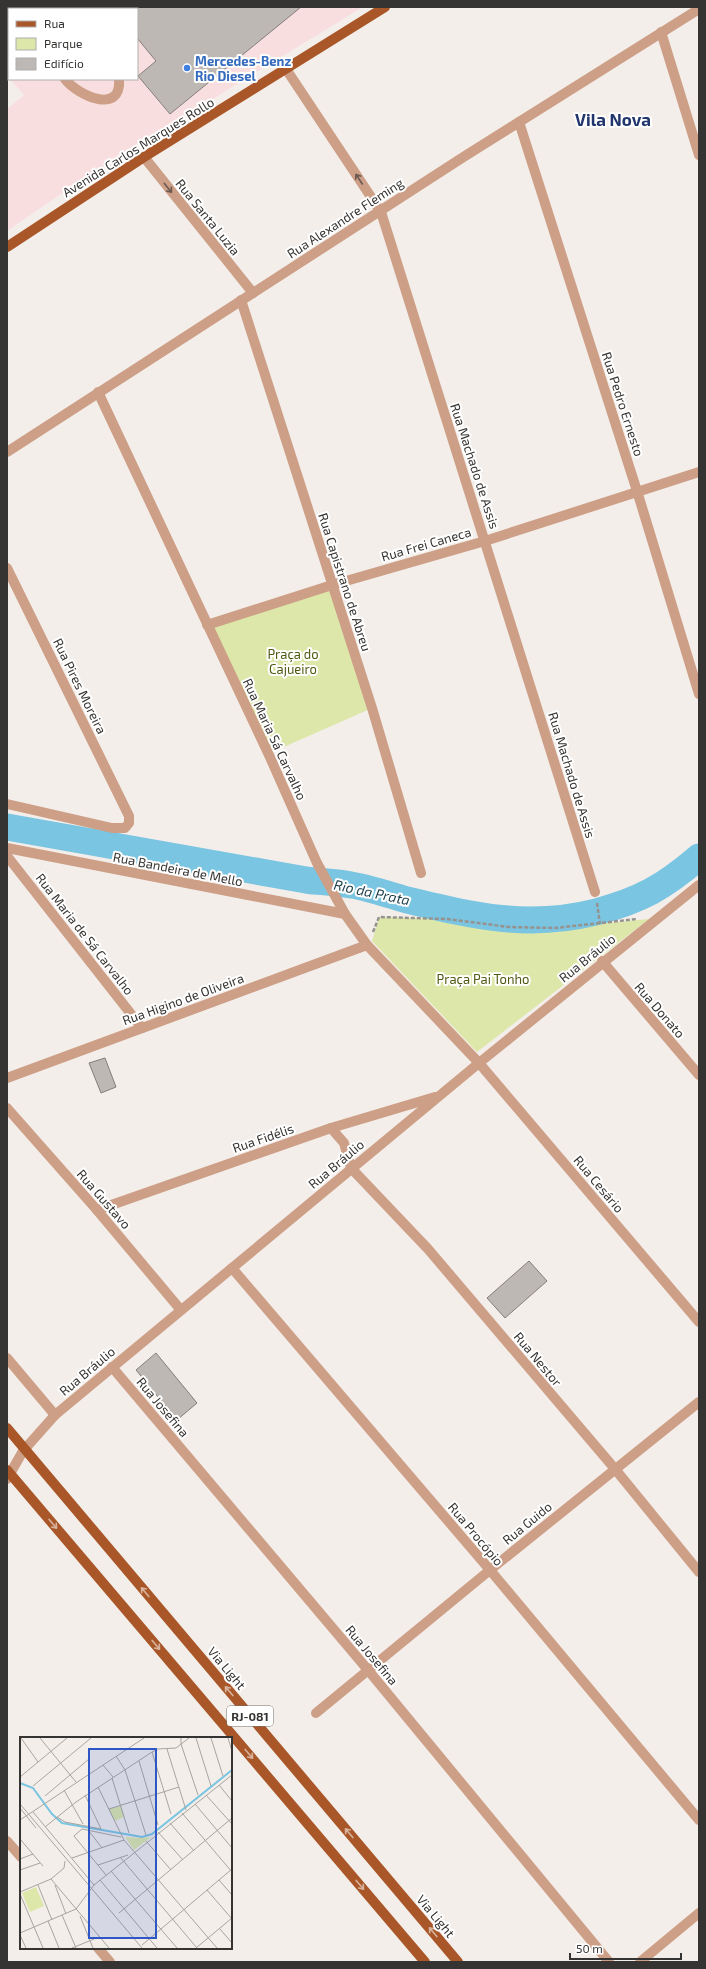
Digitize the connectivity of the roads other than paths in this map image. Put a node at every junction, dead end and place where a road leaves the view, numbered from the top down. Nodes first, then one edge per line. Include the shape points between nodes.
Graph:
1 (385, 7) edge
2 (699, 9) edge
3 (661, 32) junction
4 (286, 69) junction
5 (66, 80) edge
6 (120, 80) edge
7 (519, 122) junction
8 (699, 155) edge
9 (144, 157) junction
10 (381, 212) junction
11 (7, 247) edge
12 (253, 293) junction
13 (241, 300) junction
14 (98, 392) junction
15 (7, 452) edge
16 (699, 472) edge
17 (637, 491) junction
18 (485, 541) junction
19 (7, 568) edge
20 (332, 584) junction
21 (207, 624) junction
22 (699, 694) edge
23 (7, 804) edge
24 (7, 848) edge
25 (7, 856) edge
26 (421, 873) dead end
27 (699, 885) edge
28 (596, 894) road end
29 (345, 914) junction
30 (367, 945) junction
31 (602, 961) junction
32 (142, 1028) junction
33 (479, 1063) junction
34 (699, 1075) edge
35 (7, 1078) edge
36 (439, 1096) junction
37 (7, 1108) edge
38 (331, 1128) junction
39 (351, 1168) junction
40 (97, 1210) junction
41 (232, 1268) junction
42 (180, 1309) junction
43 (699, 1322) edge
44 (7, 1358) edge
45 (112, 1367) junction
46 (699, 1402) edge
47 (55, 1415) junction
48 (9, 1431) edge
49 (615, 1469) junction
50 (7, 1470) edge
51 (7, 1480) edge
52 (490, 1570) junction
53 (699, 1572) edge
54 (368, 1670) junction
55 (316, 1713) dead end
56 (699, 1820) edge
57 (7, 1841) edge
58 (20, 1857) edge
59 (699, 1913) edge
60 (99, 1949) edge
61 (110, 1962) edge
62 (425, 1962) edge
63 (458, 1962) edge
64 (609, 1962) edge
65 (640, 1962) edge

1 - 4 main road, Avenida Carlos Marques Rollo
2 - 3 street, Rua Alexandre Fleming
3 - 7 street, Rua Alexandre Fleming
3 - 8 street
4 - 9 main road, Avenida Carlos Marques Rollo
10 -> 4 street, Rua Machado de Assis
5 - 6 street via 83,95 100,100 109,99 116,94
7 - 10 street, Rua Alexandre Fleming
7 - 17 street, Rua Pedro Ernesto
9 - 11 main road, Avenida Carlos Marques Rollo
9 -> 12 street, Rua Santa Luzia
10 - 12 street, Rua Alexandre Fleming
10 - 18 street, Rua Machado de Assis
12 - 13 street, Rua Alexandre Fleming
13 - 14 street, Rua Alexandre Fleming
13 - 20 street, Rua Capistrano de Abreu
14 - 15 street, Rua Alexandre Fleming
14 - 21 street, Rua Maria Sá Carvalho
16 - 17 street, Rua Frei Caneca
17 - 18 street, Rua Frei Caneca
17 - 22 street, Rua Pedro Ernesto
18 - 20 street, Rua Frei Caneca
18 - 28 street, Rua Machado de Assis
19 - 23 street, Rua Pires Moreira via 129,816 125,828 112,828
20 - 21 street, Rua Frei Caneca
20 - 26 street, Rua Capistrano de Abreu
21 - 29 street, Rua Maria Sá Carvalho via 317,862
24 - 29 street, Rua Bandeira de Mello
25 - 32 street, Rua Maria de Sá Carvalho
27 - 31 street, Rua Bráulio
29 - 30 street, Rua Maria Sá Carvalho
30 - 32 street, Rua Higino de Oliveira
30 - 33 street, Rua Maria Sá Carvalho
31 - 33 street, Rua Bráulio
31 - 34 street, Rua Donato
32 - 35 street, Rua Higino de Oliveira
33 - 36 street, Rua Bráulio
33 - 43 street, Rua Cesário
36 - 38 street, Rua Fidélis
36 - 39 street, Rua Bráulio
37 - 40 street, Rua Gustavo
38 - 39 street via 344,1143
38 - 40 street, Rua Fidélis
39 - 41 street, Rua Bráulio
39 - 49 street, Rua Nestor via 428,1249
40 - 42 street, Rua Gustavo
41 - 42 street, Rua Bráulio
41 - 52 street, Rua Procópio
42 - 45 street, Rua Bráulio
44 - 47 street
45 - 47 street, Rua Bráulio
45 - 54 street, Rua Josefina
46 - 49 street, Rua Guido
47 - 51 street, Rua Bráulio via 23,1451
63 -> 48 main road, Via Light / RJ-081
49 - 52 street, Rua Guido
49 - 53 street, Rua Nestor
50 -> 62 main road, RJ-081
52 - 54 street, Rua Guido
52 - 56 street, Rua Procópio
54 - 55 street, Rua Guido
54 - 64 street, Rua Josefina
57 - 58 street
59 - 65 street
60 - 61 street

